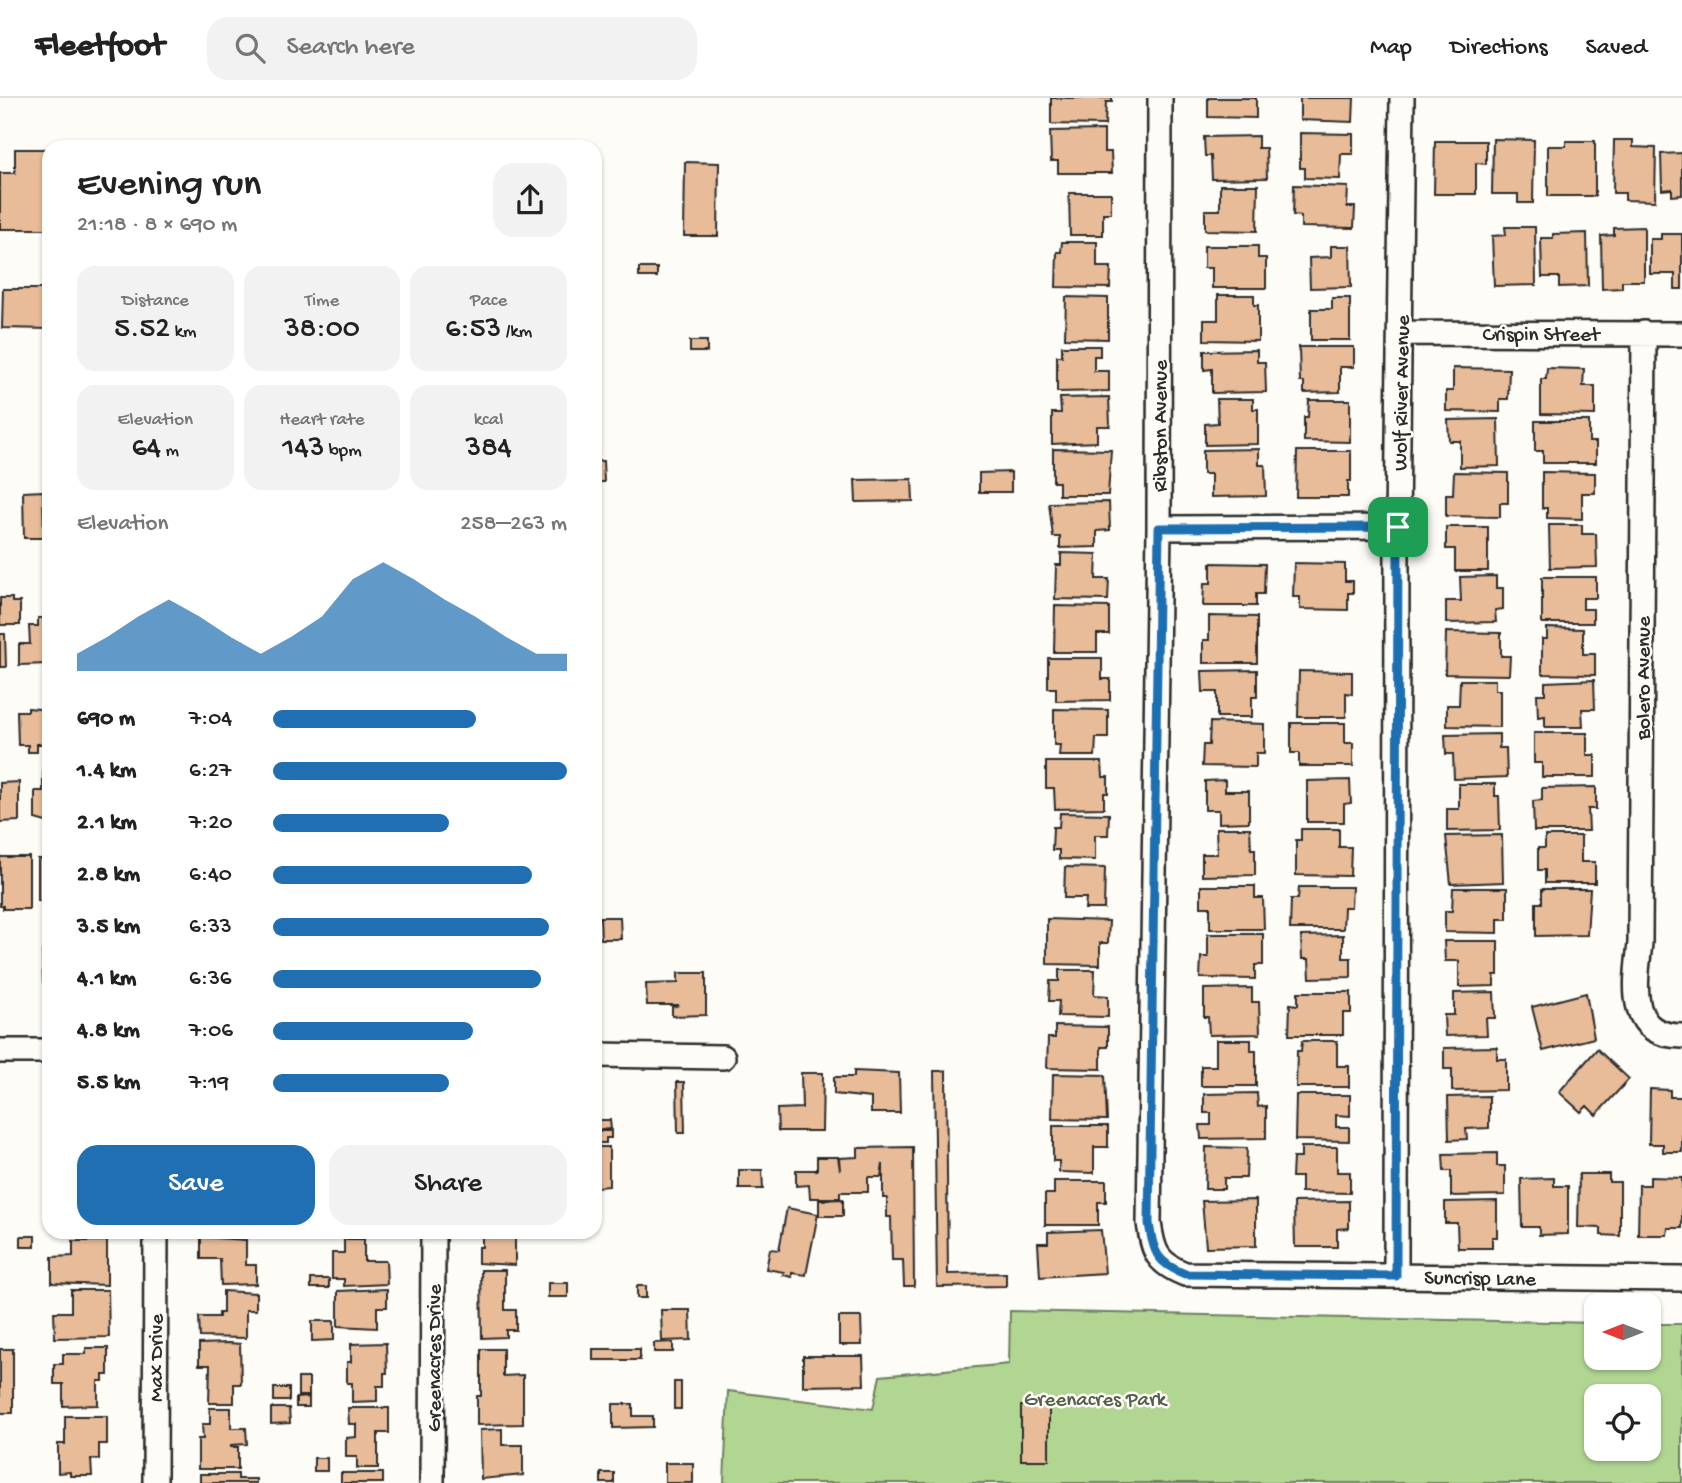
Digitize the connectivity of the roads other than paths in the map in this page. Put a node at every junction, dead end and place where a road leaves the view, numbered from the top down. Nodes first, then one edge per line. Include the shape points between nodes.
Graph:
1 (1160, 98) edge
2 (1402, 98) edge
3 (1401, 333) junction
4 (1644, 333) junction
5 (1682, 334) edge
6 (1398, 527) junction
7 (1159, 528) junction
8 (1682, 1036) edge
9 (0, 1051) edge
10 (42, 1051) edge
11 (602, 1055) edge
12 (723, 1057) dead end
13 (156, 1239) edge
14 (433, 1239) edge
15 (1157, 1256) joint
16 (1396, 1276) junction
17 (1682, 1279) edge
18 (155, 1483) edge
19 (432, 1483) edge

1 - 7 street, Ribston Avenue
2 - 3 street, Wolf River Avenue
3 - 4 street, Crispin Street
3 - 6 street, Wolf River Avenue
4 - 5 street, Crispin Street
4 - 8 street, Bolero Avenue via 1640,943 1635,986 1644,1021 1658,1032
6 - 7 street
6 - 16 street, Wolf River Avenue
7 - 15 street, Ribston Avenue via 1149,1223
9 - 10 street
11 - 12 street
13 - 18 street, Max Drive
14 - 19 street, Greenacres Drive
15 - 16 street, Suncrisp Lane via 1185,1274
16 - 17 street, Suncrisp Lane

